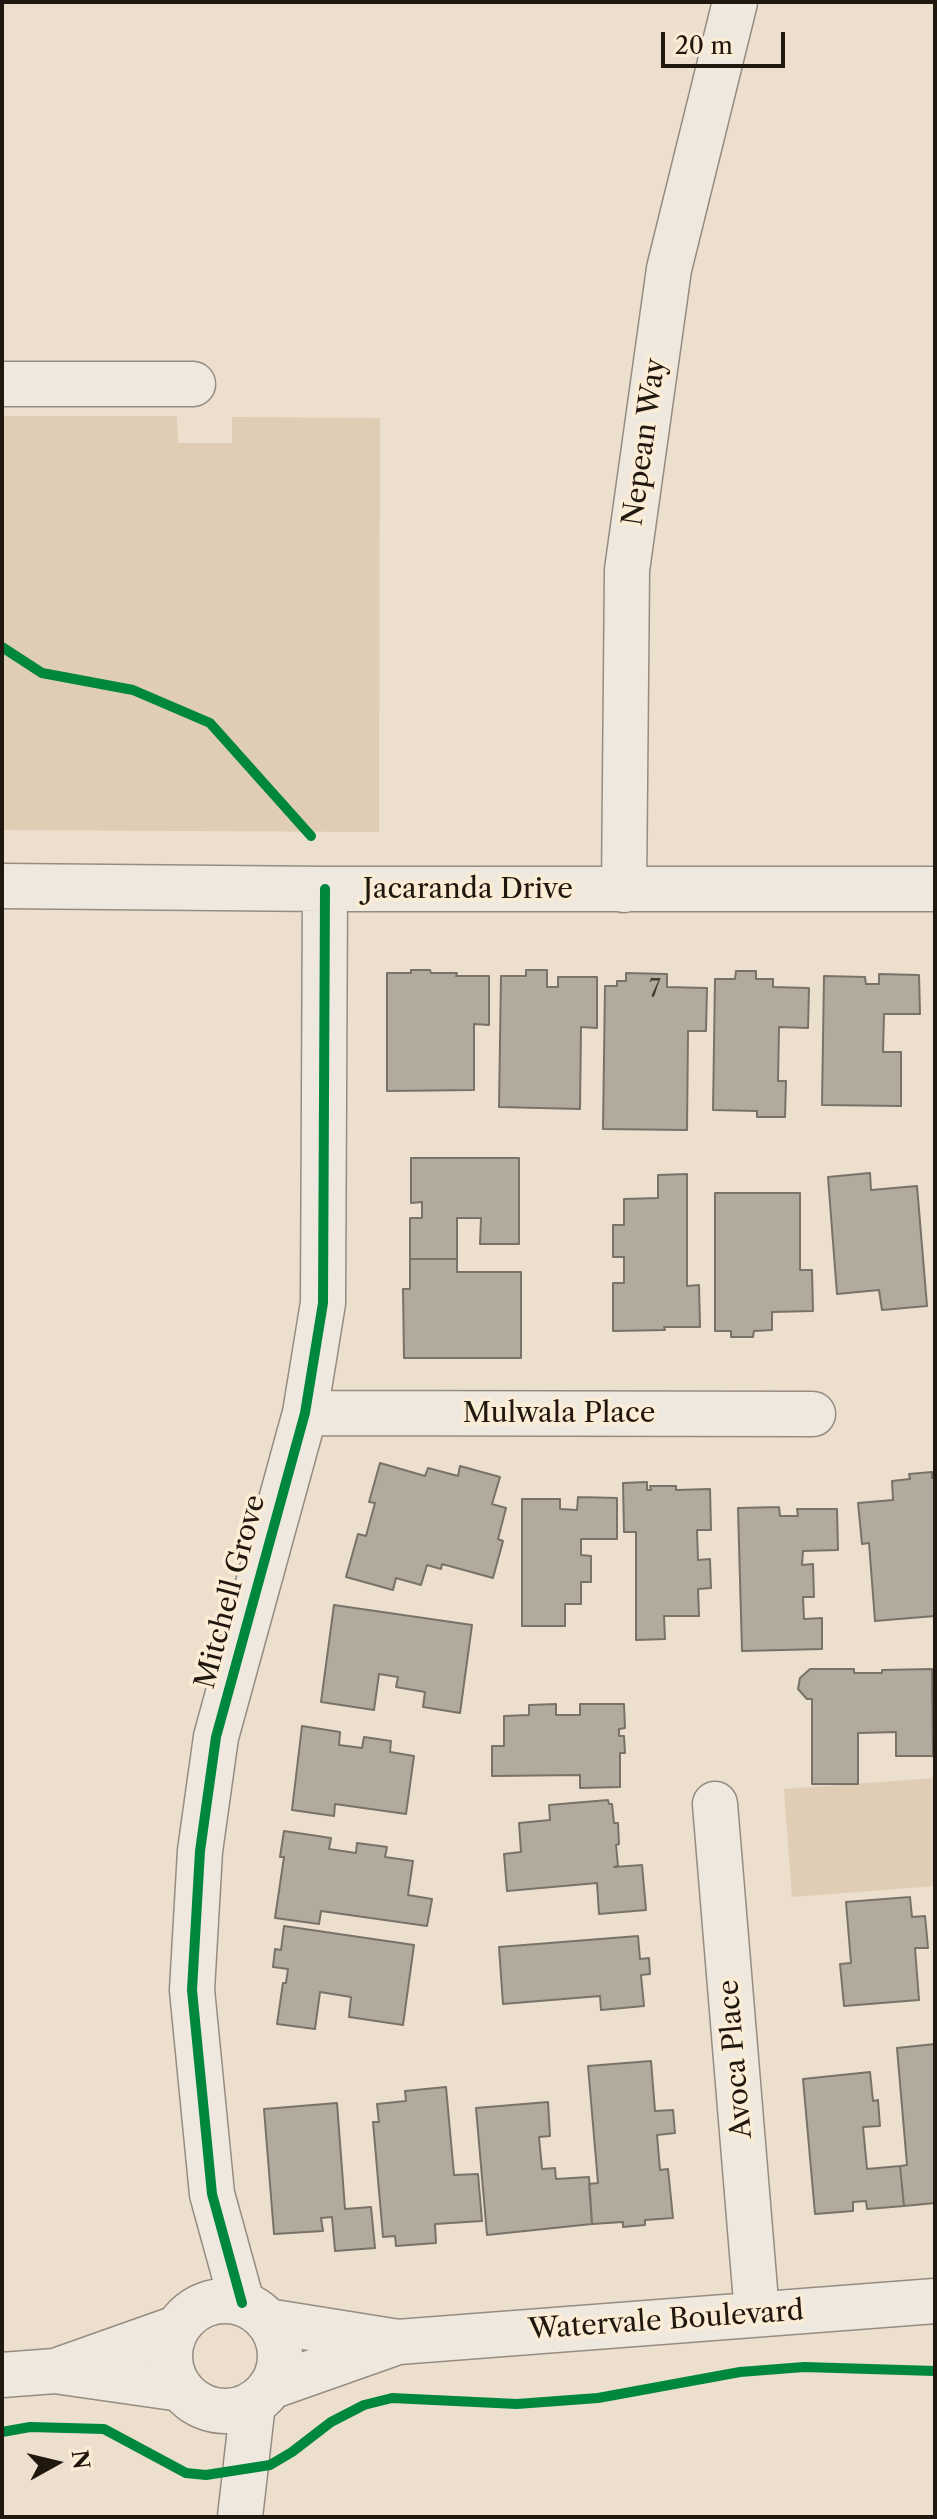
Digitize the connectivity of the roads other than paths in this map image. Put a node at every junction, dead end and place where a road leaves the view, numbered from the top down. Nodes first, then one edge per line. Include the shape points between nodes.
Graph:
1 (735, 2) edge
2 (2, 384) edge
3 (193, 384) dead end
4 (2, 886) edge
5 (325, 889) junction
6 (935, 889) edge
7 (624, 890) junction
8 (305, 1413) junction
9 (813, 1414) dead end
10 (715, 1804) dead end
11 (935, 2301) edge
12 (222, 2314) junction
13 (757, 2314) junction
14 (398, 2342) junction
15 (55, 2371) junction
16 (2, 2375) edge
17 (262, 2395) junction
18 (194, 2399) junction
19 (238, 2517) edge

1 - 7 street, Nepean Way via 669,269 627,570
2 - 3 street
4 - 5 street, Jacaranda Drive
5 - 7 street, Jacaranda Drive
5 - 8 street, Mitchell Grove via 323,1303
6 - 7 street, Jacaranda Drive
8 - 9 street, Mulwala Place
8 - 12 street, Mitchell Grove via 216,1737 200,1851 192,1990
10 - 13 street, Avoca Place
11 - 13 street, Watervale Boulevard
12 - 14 street, Watervale Boulevard
12 - 15 street, Watervale Boulevard
12 - 17 street via 276,2336 278,2371
12 - 18 street via 171,2343 172,2375
13 - 14 street, Watervale Boulevard
14 - 17 street, Watervale Boulevard
15 - 16 street, Watervale Boulevard
15 - 18 street, Watervale Boulevard
17 - 18 street via 238,2410 223,2411
17 - 19 street
18 - 19 street

